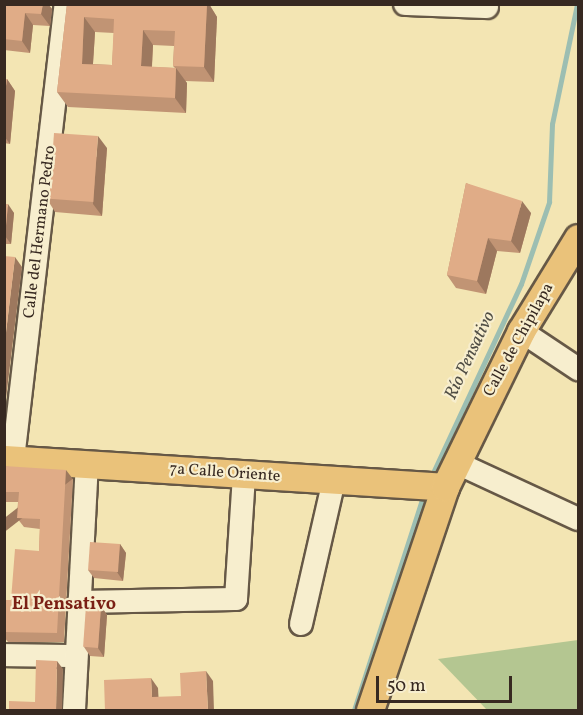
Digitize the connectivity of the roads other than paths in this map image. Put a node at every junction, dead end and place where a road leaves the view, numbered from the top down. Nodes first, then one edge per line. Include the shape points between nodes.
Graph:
1 (66, 4) edge
2 (405, 4) edge
3 (487, 7) dead end
4 (579, 238) edge
5 (521, 331) junction
6 (579, 369) edge
7 (9, 459) edge
8 (87, 464) junction
9 (244, 474) junction
10 (441, 476) junction
11 (334, 480) junction
12 (579, 519) edge
13 (79, 602) junction
14 (301, 624) dead end
15 (4, 655) edge
16 (76, 656) junction
17 (74, 711) edge
18 (370, 711) edge

1 - 7 street, Calle del Hermano Pedro
2 - 3 street
4 - 5 main road, Calle de Chipilapa
5 - 6 street
5 - 10 main road, Calle de Chipilapa
7 - 8 main road, 7a Calle Oriente
8 - 9 main road, 7a Calle Oriente
8 - 13 street
9 - 11 main road, 7a Calle Oriente
9 - 13 street via 236,599
10 - 11 main road, 7a Calle Oriente
10 - 12 street
10 - 18 main road, Calle de Chipilapa via 426,545
11 - 14 street
13 - 16 street
15 - 16 street
16 - 17 street

